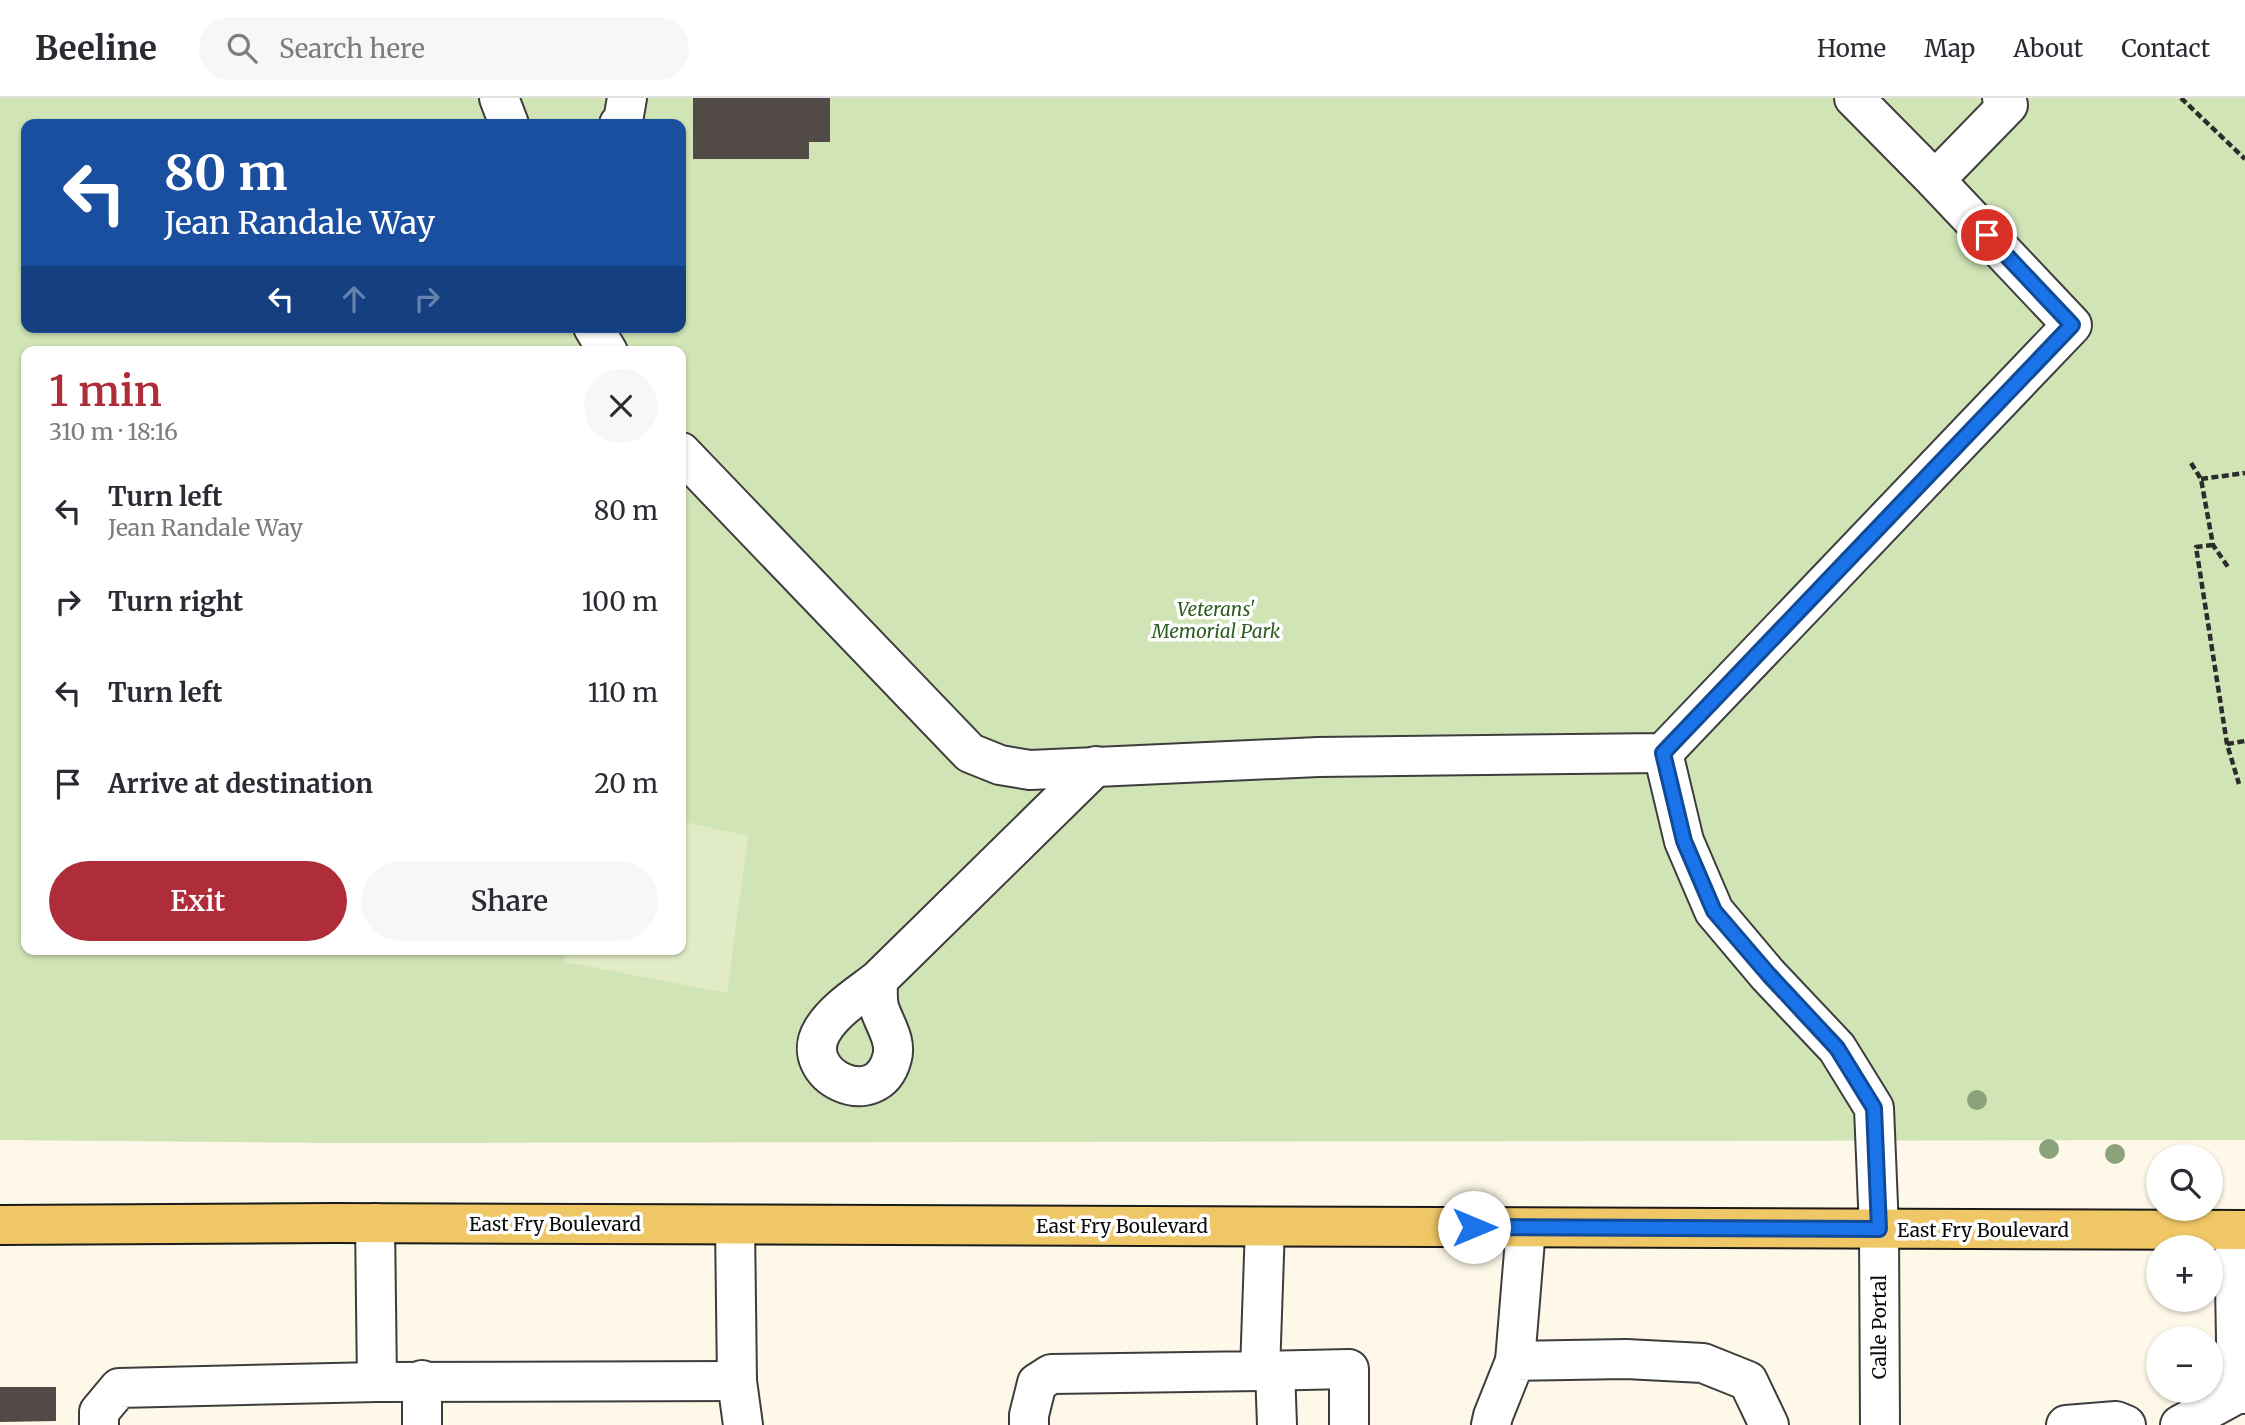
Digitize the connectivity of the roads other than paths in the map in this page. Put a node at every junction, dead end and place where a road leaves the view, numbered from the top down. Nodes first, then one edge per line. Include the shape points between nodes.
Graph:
1 (499, 98) edge
2 (627, 98) edge
3 (1854, 98) edge
4 (2001, 98) edge
5 (507, 119) edge
6 (623, 119) edge
7 (1935, 180) junction
8 (686, 457) edge
9 (1663, 753) junction
10 (1096, 766) junction
11 (878, 980) dead end
12 (375, 1223) junction
13 (0, 1224) edge
14 (735, 1225) junction
15 (1265, 1227) junction
16 (1526, 1228) junction
17 (1879, 1229) junction
18 (2240, 1230) edge
19 (1515, 1361) junction
20 (1268, 1371) junction
21 (422, 1380) junction
22 (737, 1381) junction
23 (377, 1382) junction
24 (2241, 1394) edge
25 (99, 1425) edge
26 (422, 1425) edge
27 (743, 1425) edge
28 (1029, 1425) edge
29 (1277, 1425) edge
30 (1349, 1425) edge
31 (1491, 1425) edge
32 (1769, 1425) edge
33 (1880, 1425) edge
34 (2066, 1425) edge
35 (2126, 1425) edge
36 (2180, 1425) edge

1 - 5 street
2 - 6 street
3 - 7 street
4 - 7 street via 2008,105
7 - 9 street via 2072,325
8 - 10 street via 970,753 1030,770
9 - 10 street via 1318,757
9 - 17 street, Calle Portal via 1684,841 1714,911 1837,1048 1874,1108
10 - 11 street
12 - 13 main road, East Fry Boulevard
12 - 14 main road, East Fry Boulevard
12 - 23 street
14 - 15 main road, East Fry Boulevard
14 - 22 street
15 - 16 main road, East Fry Boulevard
15 - 20 street
16 - 17 main road, East Fry Boulevard
16 - 19 street
17 - 18 main road, East Fry Boulevard
17 - 33 street, Calle Portal
18 - 24 street
19 - 31 street
19 - 32 street via 1703,1363 1748,1381
20 - 28 street via 1051,1374 1037,1383
20 - 29 street
20 - 30 street via 1349,1369
21 - 22 street
21 - 23 street
21 - 26 street
22 - 27 street
23 - 25 street via 119,1388 99,1412
24 - 36 street
34 - 35 street via 2116,1420

